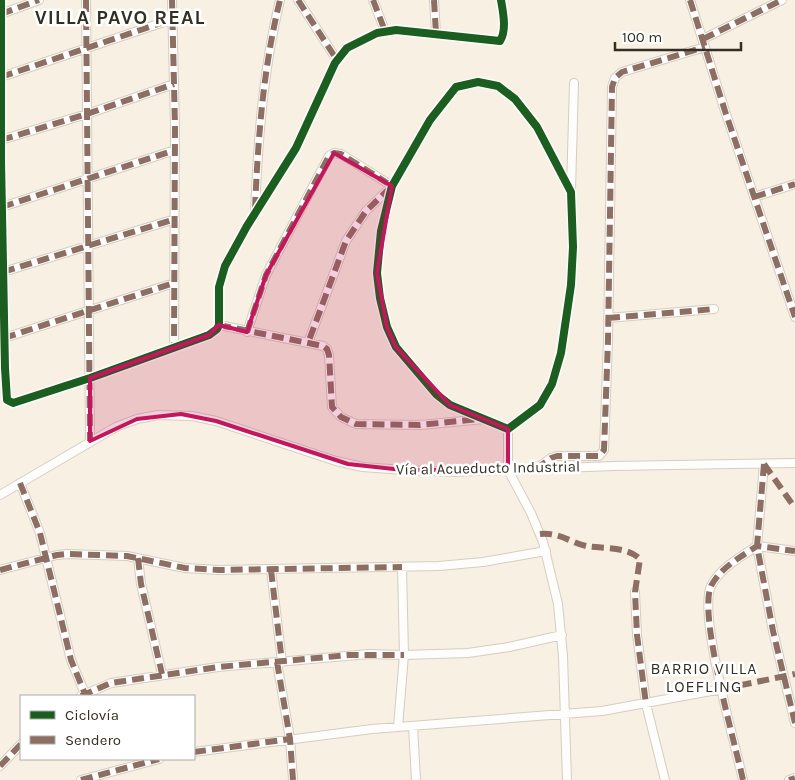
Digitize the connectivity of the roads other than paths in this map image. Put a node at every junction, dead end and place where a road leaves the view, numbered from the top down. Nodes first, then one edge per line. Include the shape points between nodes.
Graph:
1 (1, 0) edge
2 (39, 0) edge
3 (86, 0) edge
4 (172, 0) edge
5 (280, 0) edge
6 (298, 0) edge
7 (373, 0) edge
8 (434, 0) edge
9 (501, 0) edge
10 (690, 0) edge
11 (782, 0) edge
12 (1, 14) edge
13 (172, 19) junction
14 (385, 31) junction
15 (436, 34) junction
16 (704, 43) junction
17 (87, 49) junction
18 (337, 60) junction
19 (1, 77) edge
20 (574, 83) dead end
21 (174, 84) junction
22 (87, 114) junction
23 (1, 140) edge
24 (175, 150) junction
25 (88, 180) junction
26 (795, 184) edge
27 (392, 186) junction
28 (571, 192) junction
29 (754, 198) junction
30 (2, 207) junction
31 (255, 214) junction
32 (174, 219) junction
33 (89, 244) junction
34 (3, 272) junction
35 (174, 283) junction
36 (714, 309) dead end
37 (89, 310) junction
38 (608, 318) junction
39 (795, 318) edge
40 (219, 325) junction
41 (247, 332) junction
42 (4, 338) junction
43 (308, 344) junction
44 (174, 347) junction
45 (90, 378) junction
46 (486, 419) junction
47 (508, 429) junction
48 (90, 441) junction
49 (795, 463) edge
50 (764, 464) junction
51 (536, 469) junction
52 (508, 470) junction
53 (20, 483) junction
54 (0, 495) edge
55 (757, 546) junction
56 (546, 551) junction
57 (795, 551) edge
58 (46, 557) junction
59 (138, 558) junction
60 (402, 567) junction
61 (0, 570) edge
62 (271, 570) junction
63 (635, 592) dead end
64 (562, 636) junction
65 (404, 655) junction
66 (280, 662) junction
67 (162, 674) junction
68 (722, 689) junction
69 (83, 695) edge
70 (646, 704) junction
71 (566, 715) junction
72 (795, 723) edge
73 (413, 726) junction
74 (398, 727) junction
75 (290, 739) junction
76 (20, 745) edge
77 (195, 752) edge
78 (155, 760) edge
79 (0, 766) edge
80 (795, 778) edge
81 (81, 780) edge
82 (294, 780) edge
83 (416, 780) edge
84 (567, 780) edge
85 (665, 780) edge
86 (743, 780) edge
87 (789, 780) edge

1 - 12 street
2 - 12 street
3 - 17 street
4 - 13 street
5 - 31 street via 264,83
6 - 18 street
7 - 14 street
8 - 15 street
9 - 15 street via 504,24 500,40
10 - 16 street
11 - 16 street
12 - 19 street
13 - 17 street
13 - 21 street
14 - 15 street
14 - 18 street via 352,44
16 - 29 street
16 - 38 street via 622,72 614,82
17 - 19 street
17 - 22 street
18 - 31 street via 296,148
19 - 23 street
20 - 28 street
21 - 22 street
21 - 24 street
22 - 23 street
22 - 25 street
23 - 30 street
24 - 25 street
24 - 32 street
25 - 30 street
25 - 33 street
26 - 29 street
27 - 28 street via 430,120 456,86 478,82 498,86 515,99 536,127
27 - 41 street via 341,154 330,156 266,275
27 - 43 street via 366,211 346,241
27 - 46 street via 381,231 377,273 388,328 396,347 436,394 450,405
28 - 47 street via 571,285 561,353 552,384 540,405
29 - 39 street
30 - 34 street
31 - 40 street via 222,274
32 - 33 street
32 - 35 street
33 - 34 street
33 - 37 street
34 - 42 street
35 - 37 street
35 - 44 street
36 - 38 street
37 - 42 street
37 - 45 street
38 - 51 street via 602,454 557,456
40 - 41 street
40 - 44 street via 209,335
41 - 43 street
42 - 45 street via 10,402
43 - 46 street via 327,349 332,406 341,417 356,424 420,425
44 - 45 street
45 - 48 street
46 - 47 street
47 - 52 street
48 - 52 street, Vía al Acueducto Industrial via 137,419 181,414 216,421 356,465 437,471
48 - 53 street, Vía al Acueducto Industrial
49 - 50 street, Vía al Acueducto Industrial
50 - 51 street, Vía al Acueducto Industrial
50 - 55 street
51 - 52 street, Vía al Acueducto Industrial
52 - 56 street via 531,513
53 - 54 street, Vía al Acueducto Industrial
53 - 58 street
55 - 57 street
55 - 68 street via 731,564 716,579 710,591 709,621
55 - 72 street
56 - 60 street via 474,563
56 - 64 street
58 - 59 street via 67,554
58 - 61 street
58 - 69 street via 71,660
59 - 62 street via 185,568
59 - 67 street
60 - 62 street
60 - 65 street
62 - 66 street
63 - 70 street
64 - 65 street via 468,653
64 - 71 street
65 - 66 street via 362,654
65 - 74 street
66 - 67 street
66 - 75 street
67 - 69 street via 110,683
68 - 70 street
68 - 86 street
70 - 71 street
70 - 85 street
71 - 73 street
71 - 84 street
73 - 74 street
73 - 83 street
74 - 75 street
75 - 77 street
75 - 82 street
76 - 79 street
78 - 81 street
80 - 87 street

